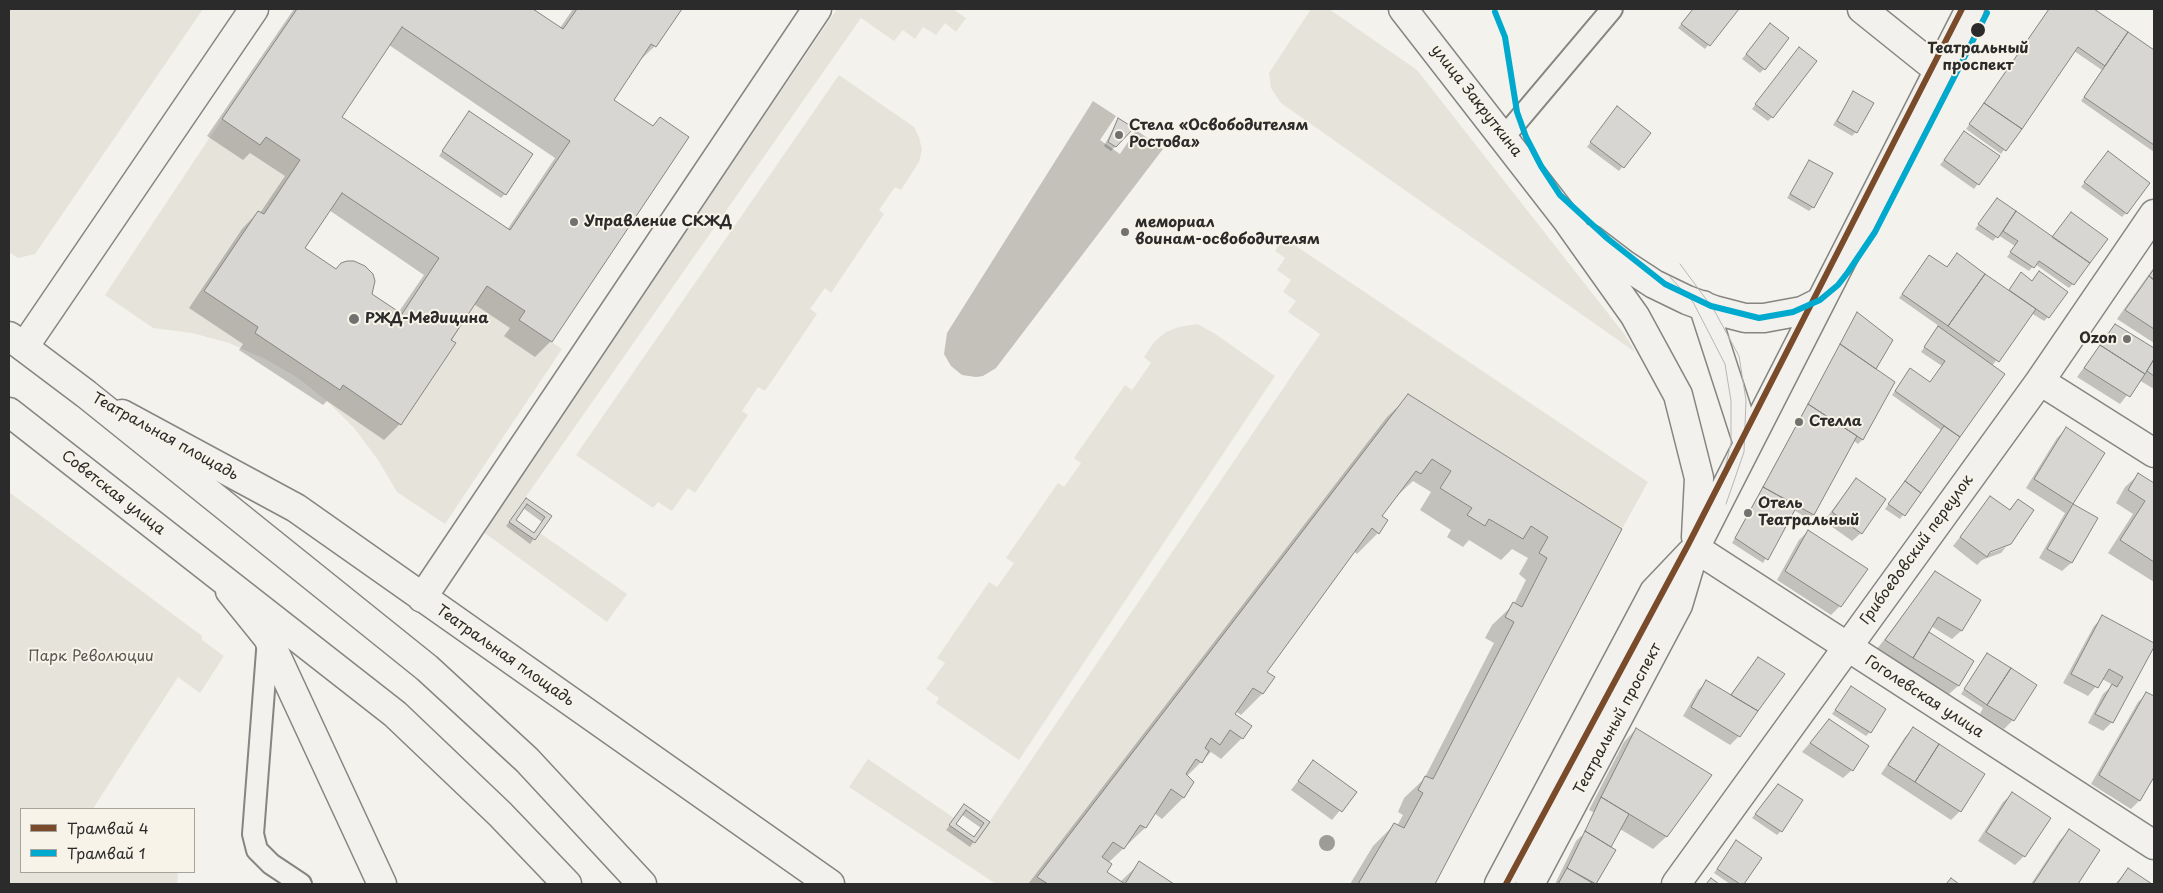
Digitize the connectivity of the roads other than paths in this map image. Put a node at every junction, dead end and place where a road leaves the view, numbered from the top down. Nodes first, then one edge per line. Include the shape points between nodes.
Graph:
1 (254, 9) edge
2 (817, 9) edge
3 (1403, 9) edge
4 (1612, 9) edge
5 (1862, 9) edge
6 (1970, 9) edge
7 (1938, 70) junction
8 (1504, 138) junction
9 (2154, 214) edge
10 (1566, 219) junction
11 (1820, 302) junction
12 (1703, 305) junction
13 (16, 342) edge
14 (2040, 381) junction
15 (86, 394) junction
16 (9, 412) edge
17 (1748, 444) junction
18 (2154, 452) edge
19 (1695, 548) junction
20 (217, 574) junction
21 (422, 598) junction
22 (268, 638) junction
23 (1846, 647) junction
24 (2154, 845) edge
25 (301, 884) edge
26 (382, 884) edge
27 (567, 884) edge
28 (642, 884) edge
29 (830, 884) edge
30 (1499, 884) edge
31 (1530, 884) edge
32 (1676, 884) edge

1 - 13 street
2 - 21 street
3 - 8 street, улица Закруткина
4 - 8 lane
5 - 7 street
6 - 7 street, Театральный проспект
7 - 11 street, Театральный проспект
8 - 10 street, улица Закруткина
9 - 14 street, Грибоедовский переулок
10 - 12 street, улица Закруткина via 1624,265 1654,284
10 - 19 street, улица Закруткина via 1635,316 1678,395 1699,478
11 - 12 street, улица Закруткина via 1802,311 1764,318 1745,318
11 - 17 street, Театральный проспект
12 - 17 street
13 - 15 street
14 - 18 street
14 - 23 street, Грибоедовский переулок
15 - 21 street, Театральная площадь via 296,508
15 - 28 street, Театральная площадь via 427,668 527,760
16 - 20 street, Советская улица
17 - 19 street, Театральный проспект
19 - 23 street, Гоголевская улица
19 - 30 street, Театральный проспект via 1654,592
19 - 31 street, Театральный проспект via 1678,605
20 - 22 street
20 - 27 street via 394,714 500,814
21 - 29 street, Театральная площадь
22 - 25 lane via 253,834 257,850 271,864
22 - 26 street
23 - 24 street, Гоголевская улица
23 - 32 street, Грибоедовский переулок

